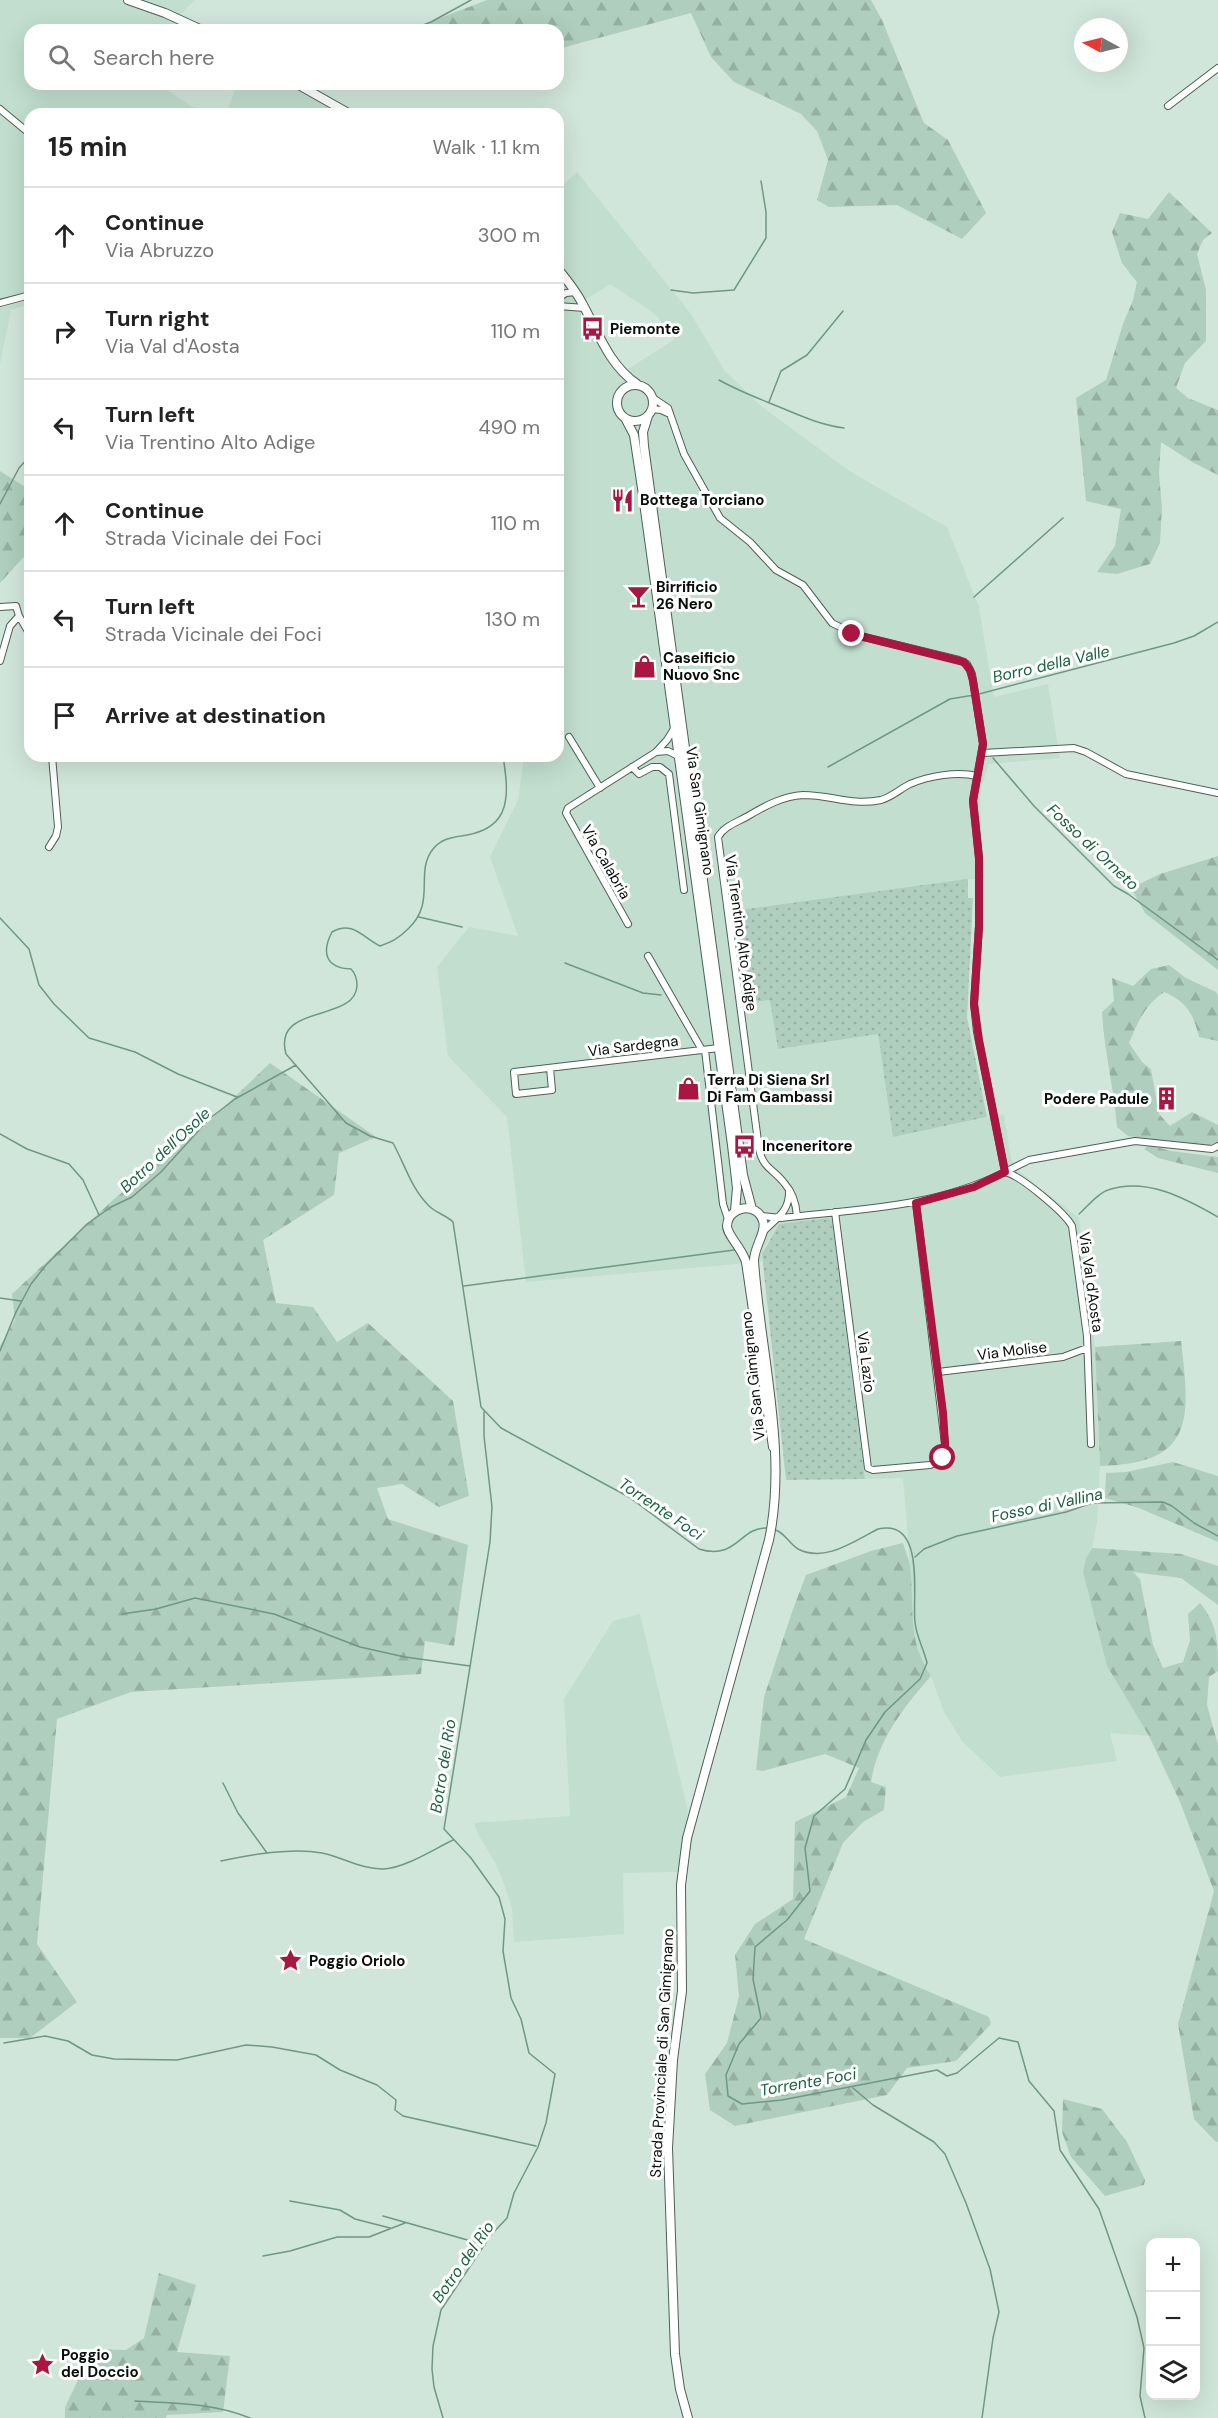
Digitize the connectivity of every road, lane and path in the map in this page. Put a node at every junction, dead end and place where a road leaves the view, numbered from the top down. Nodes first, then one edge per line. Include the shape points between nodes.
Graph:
1 (128, 0) edge
2 (190, 24) edge
3 (1218, 68) edge
4 (308, 90) edge
5 (1168, 106) dead end
6 (339, 108) edge
7 (0, 109) edge
8 (24, 129) edge
9 (564, 276) edge
10 (576, 292) junction
11 (564, 294) edge
12 (24, 297) edge
13 (0, 303) edge
14 (564, 306) edge
15 (585, 308) junction
16 (614, 362) junction
17 (637, 384) junction
18 (619, 393) junction
19 (653, 398) junction
20 (650, 412) junction
21 (670, 414) junction
22 (625, 418) junction
23 (0, 607) edge
24 (19, 616) junction
25 (24, 625) edge
26 (0, 661) edge
27 (675, 727) junction
28 (569, 737) dead end
29 (656, 752) junction
30 (983, 753) junction
31 (680, 758) junction
32 (53, 762) edge
33 (632, 767) junction
34 (977, 776) junction
35 (600, 788) junction
36 (1218, 793) edge
37 (49, 847) dead end
38 (684, 890) dead end
39 (628, 924) dead end
40 (648, 957) dead end
41 (719, 1047) junction
42 (703, 1050) junction
43 (550, 1068) junction
44 (1218, 1146) edge
45 (1005, 1172) junction
46 (792, 1203) junction
47 (916, 1203) junction
48 (752, 1209) junction
49 (735, 1211) junction
50 (835, 1212) junction
51 (811, 1214) junction
52 (761, 1216) junction
53 (795, 1216) junction
54 (781, 1218) junction
55 (728, 1219) junction
56 (760, 1236) junction
57 (737, 1242) junction
58 (1088, 1348) junction
59 (938, 1372) junction
60 (1091, 1444) dead end
61 (773, 1447) junction
62 (688, 2418) edge

1 - 2 main road
3 - 5 street
4 - 6 main road
7 - 8 street
9 - 10 main road
10 - 11 street
10 - 15 main road
12 - 13 street
14 - 15 street
15 - 16 main road
16 - 17 main road
16 - 18 main road
17 - 18 main road
17 - 19 main road
18 - 22 main road via 616,405
19 - 20 main road
19 - 21 street via 665,404
20 - 21 street via 661,410
20 - 22 main road via 637,421
20 - 48 main road, Via San Gimignano via 644,446 744,1181
21 - 30 street via 684,454 718,516 776,570 805,587 834,624 859,636 963,661 974,684
22 - 27 main road, Via San Gimignano via 636,445
23 - 24 street via 16,606
24 - 25 street
24 - 26 street via 10,626
27 - 29 street, Via Calabria
27 - 31 main road, Via San Gimignano
28 - 35 street
29 - 31 street via 668,751
29 - 33 street, Via Calabria
30 - 34 street
30 - 36 street via 1074,748 1126,774
31 - 41 main road, Via San Gimignano
32 - 37 street via 58,827
33 - 35 street, Via Calabria
33 - 38 street via 638,774 657,766 669,774
34 - 45 street via 973,801 979,858 979,926 974,1004
34 - 46 street, Via Trentino Alto Adige via 958,773 917,782 887,798 869,802 805,795 784,799 718,836 759,1149 766,1167 785,1183
35 - 39 street, Via Calabria via 568,808 566,816
40 - 42 street
41 - 42 street, Via Sardegna
41 - 49 main road, Via San Gimignano via 736,1183
42 - 43 street, Via Sardegna
42 - 55 street
43 - 43 street, Via Sardegna via 514,1072 516,1094 552,1090
44 - 45 street via 1212,1149 1135,1141 1029,1160
45 - 47 street via 974,1187
45 - 58 street, Via Val d'Aosta via 1017,1177 1071,1224
46 - 51 street
46 - 53 street, Via Trentino Alto Adige
46 - 54 street, Via Trentino Alto Adige
47 - 50 street
47 - 59 street
48 - 49 main road
48 - 52 main road
49 - 55 main road
50 - 51 street
50 - 59 street, Via Lazio via 868,1468 915,1466 939,1462 943,1457
51 - 53 street
52 - 54 street
52 - 56 main road, Via San Gimignano via 764,1224
53 - 54 street
54 - 56 street
55 - 57 main road, Via San Gimignano via 728,1232
56 - 57 main road via 750,1244
56 - 61 main road, Via San Gimignano via 754,1265
57 - 61 main road, Via San Gimignano via 746,1262
58 - 59 street, Via Molise via 1063,1357
58 - 60 street, Via Val d'Aosta
61 - 62 main road, Strada Provinciale di San Gimignano via 776,1480 769,1540 687,1838 682,1870 682,1991 668,2148 675,2354

